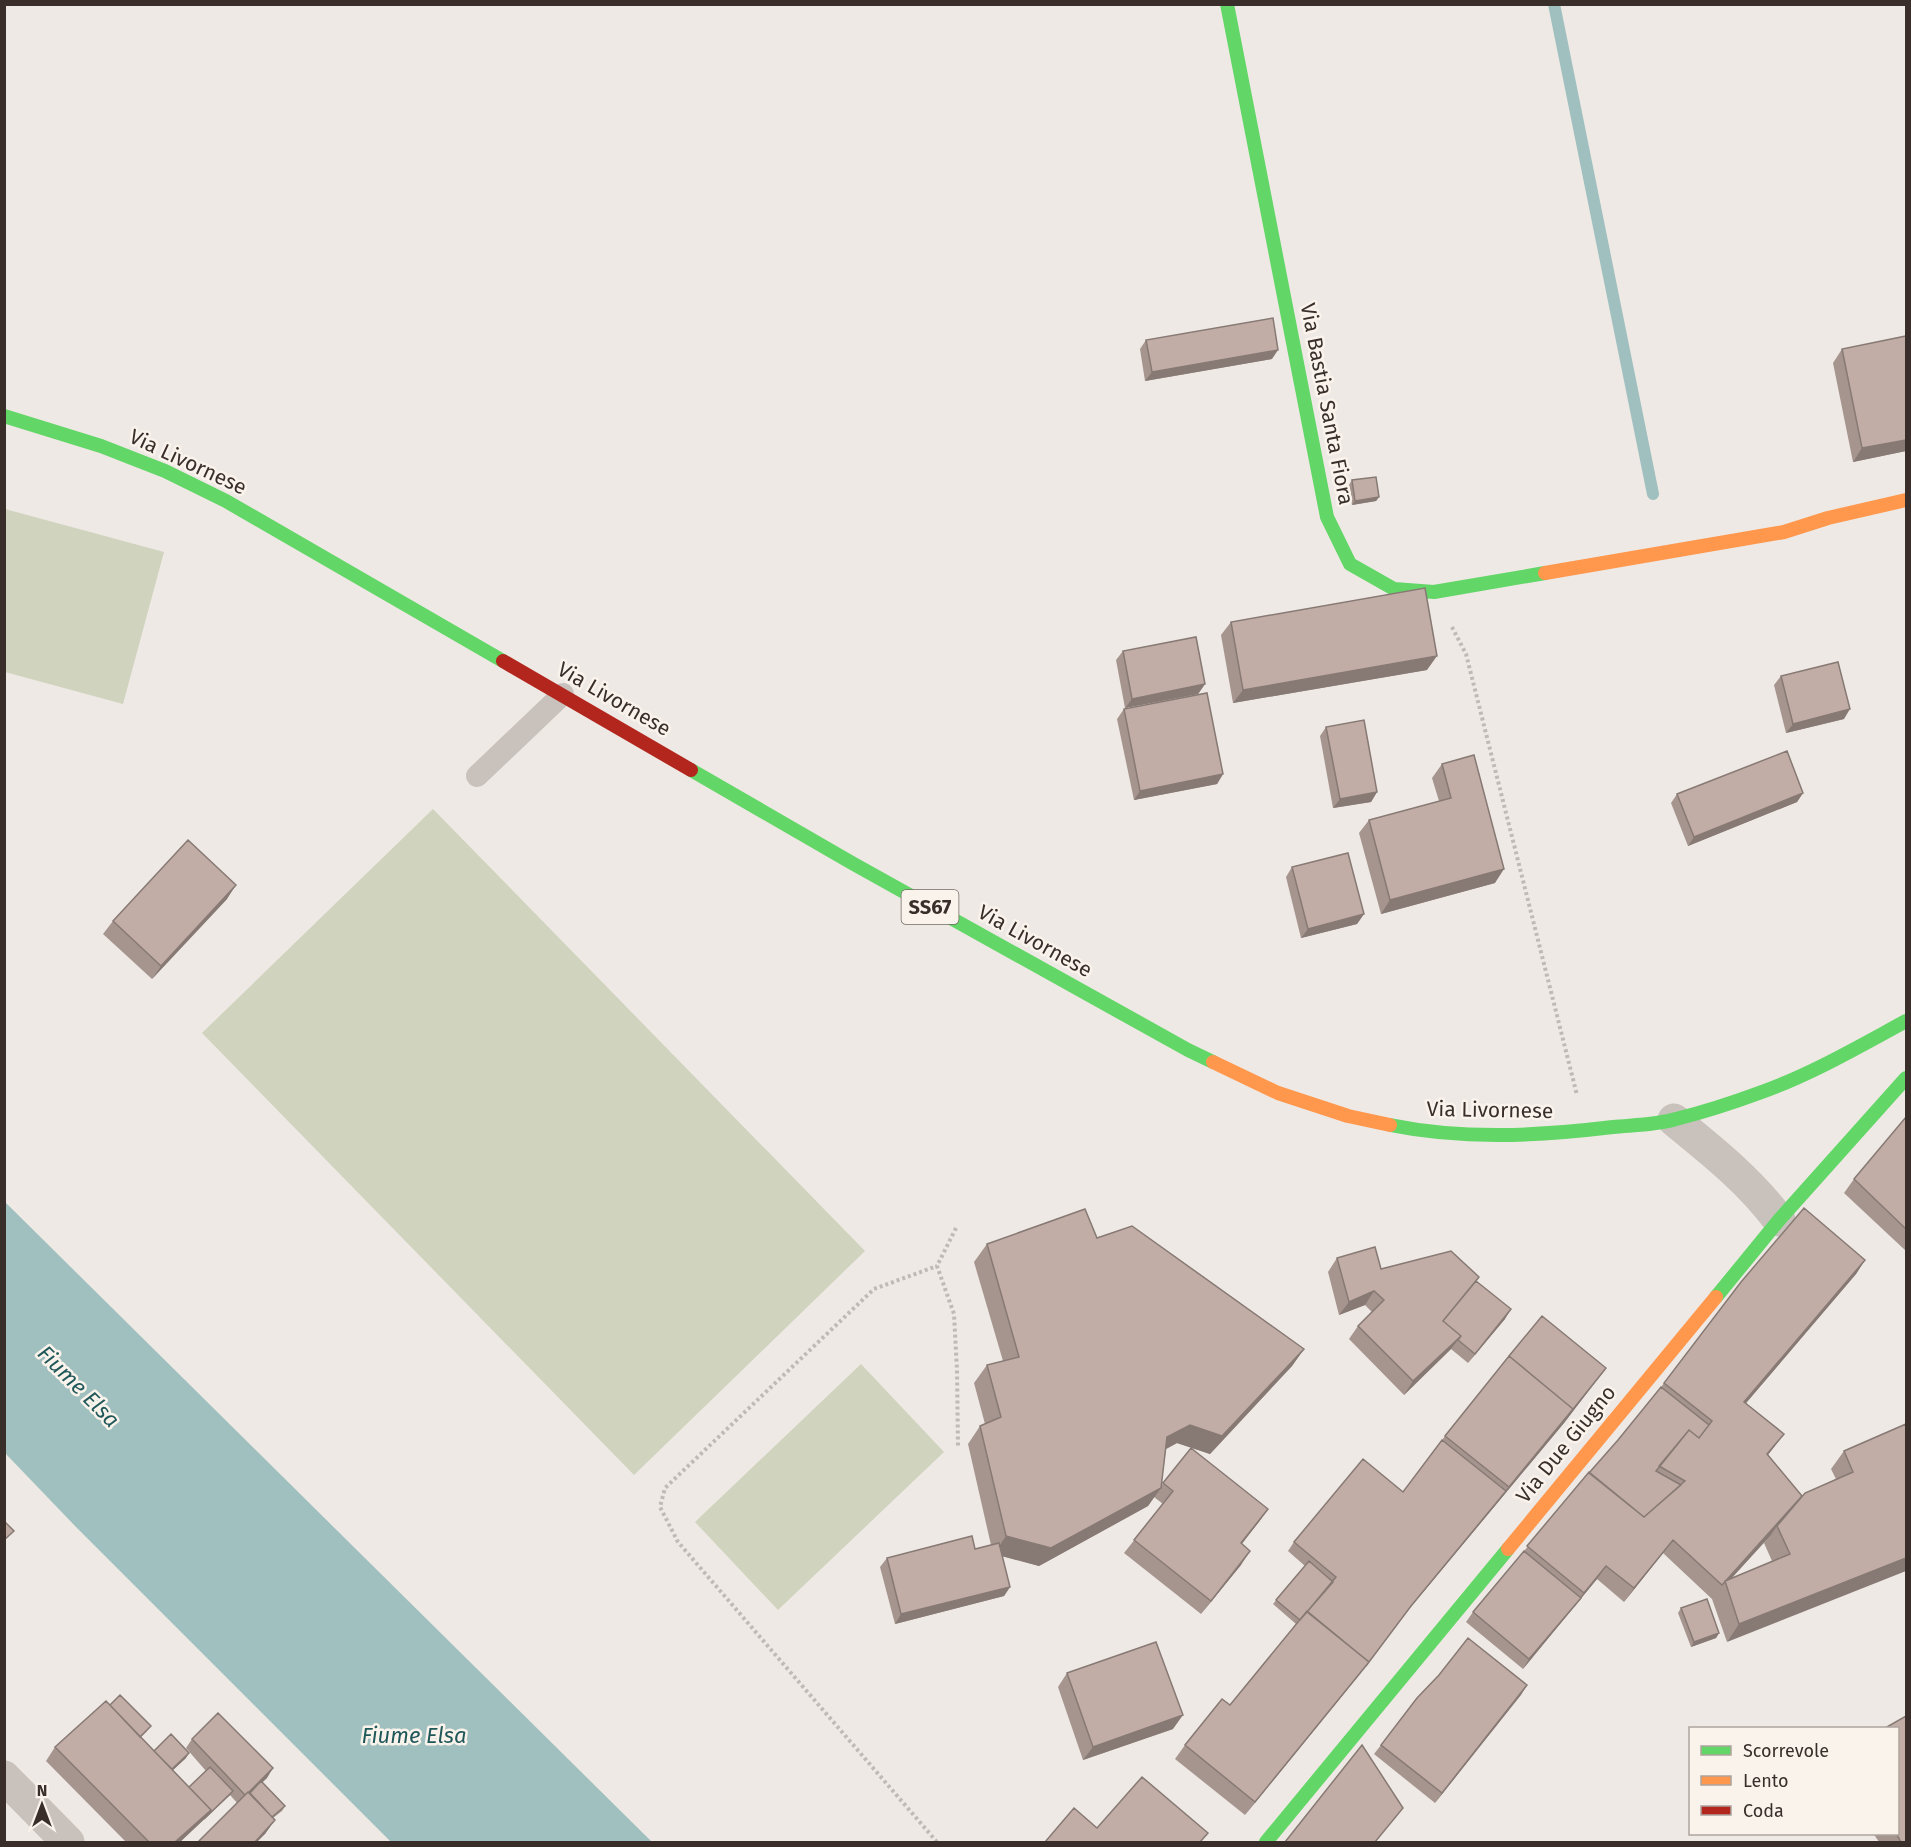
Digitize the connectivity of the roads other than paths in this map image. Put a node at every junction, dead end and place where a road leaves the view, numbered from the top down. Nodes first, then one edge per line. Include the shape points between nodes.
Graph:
1 (1227, 4) edge
2 (4, 416) edge
3 (1906, 500) edge
4 (563, 694) junction
5 (477, 776) dead end
6 (1906, 1021) edge
7 (1906, 1078) edge
8 (1674, 1120) junction
9 (1779, 1220) junction
10 (4, 1777) edge
11 (68, 1842) edge
12 (1266, 1842) edge

1 - 3 street, Via Bastia Santa Fiora via 1327,517 1350,564 1394,589 1434,592 1784,532
2 - 4 street, Via Livornese / SS67 via 101,446 226,501
4 - 5 lane
4 - 8 street, Via Livornese / SS67 via 953,920 1188,1050 1278,1093 1348,1116 1460,1135 1581,1131
6 - 8 street, Via Livornese / SS67 via 1839,1058 1760,1093
7 - 9 street, Via Due Giugno
8 - 9 street via 1727,1163
9 - 12 street, Via Due Giugno
10 - 11 street

